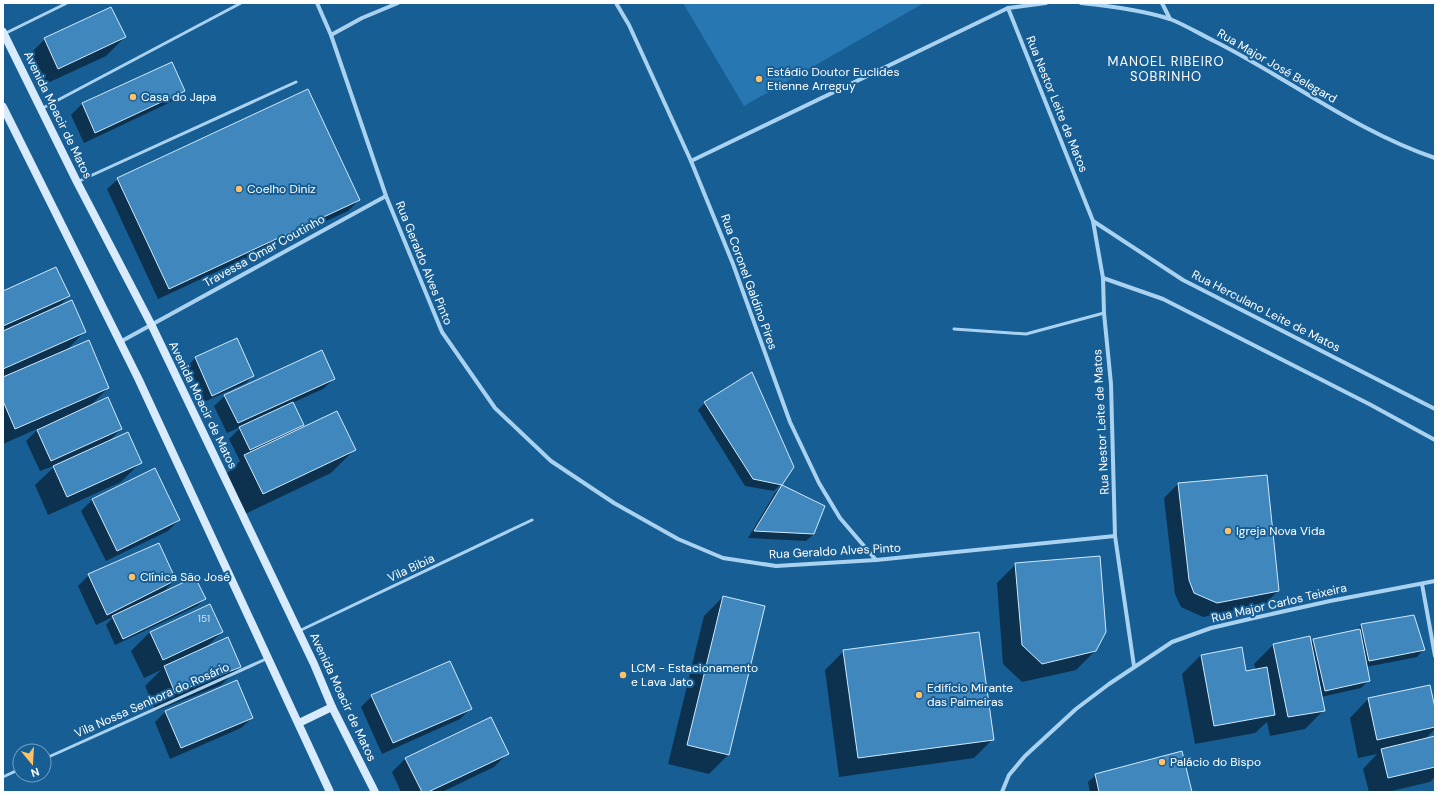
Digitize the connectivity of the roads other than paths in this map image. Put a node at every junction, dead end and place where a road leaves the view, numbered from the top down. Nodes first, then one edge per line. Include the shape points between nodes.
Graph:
1 (67, 3) edge
2 (241, 3) edge
3 (317, 3) edge
4 (398, 3) edge
5 (616, 3) edge
6 (1046, 3) edge
7 (1081, 3) edge
8 (1162, 3) edge
9 (1008, 8) junction
10 (1170, 20) junction
11 (4, 33) edge
12 (331, 35) junction
13 (296, 82) dead end
14 (3, 107) edge
15 (41, 109) junction
16 (1435, 158) edge
17 (691, 161) junction
18 (77, 182) junction
19 (386, 196) junction
20 (1093, 221) junction
21 (1103, 278) junction
22 (1104, 313) junction
23 (151, 324) junction
24 (954, 329) dead end
25 (120, 342) junction
26 (1435, 409) edge
27 (1435, 440) edge
28 (532, 520) dead end
29 (1115, 536) junction
30 (876, 560) junction
31 (1435, 581) edge
32 (1422, 584) junction
33 (298, 631) junction
34 (1435, 656) edge
35 (268, 658) junction
36 (1134, 666) junction
37 (332, 707) junction
38 (299, 723) junction
39 (52, 755) edge
40 (330, 792) edge
41 (375, 792) edge
42 (1002, 792) edge

1 - 11 lane
2 - 15 lane
3 - 12 street, Rua Geraldo Alves Pinto
4 - 12 street
5 - 17 street, Rua Coronel Galdino Pires via 629,25
6 - 9 street
7 - 10 street, Rua Major José Belegard via 1112,6
8 - 10 street
9 - 17 street
9 - 20 street, Rua Nestor Leite de Matos
10 - 16 street, Rua Major José Belegard via 1246,57 1404,148
11 - 15 main road, Avenida Moacir de Matos
12 - 19 street, Rua Geraldo Alves Pinto
13 - 18 lane
14 - 25 main road
15 - 18 main road, Avenida Moacir de Matos
17 - 30 street, Rua Coronel Galdino Pires via 733,264 790,422 818,483 840,518
18 - 23 main road, Avenida Moacir de Matos
19 - 23 street, Travessa Omar Coutinho
19 - 30 street, Rua Geraldo Alves Pinto via 442,332 495,408 551,461 614,503 678,539 723,558 776,566
20 - 21 street, Rua Nestor Leite de Matos
20 - 26 street, Rua Herculano Leite de Matos via 1183,280
21 - 22 street, Rua Nestor Leite de Matos
21 - 27 street via 1163,299
22 - 24 lane via 1026,334
22 - 29 street, Rua Nestor Leite de Matos via 1111,384
23 - 25 street, Travessa Omar Coutinho
23 - 33 main road, Avenida Moacir de Matos
25 - 35 main road
28 - 33 lane, Vila Bibia
29 - 30 street, Rua Geraldo Alves Pinto
29 - 36 street, Rua Nestor Leite de Matos
31 - 32 street, Rua Major Carlos Teixeira
32 - 34 street
32 - 36 street, Rua Major Carlos Teixeira via 1330,601 1211,628 1172,642
33 - 37 main road, Avenida Moacir de Matos
35 - 38 main road
35 - 39 lane, Vila Nossa Senhora do Rosário
36 - 42 street via 1076,709 1044,737 1010,775
37 - 38 main road
37 - 41 main road, Avenida Moacir de Matos
38 - 40 main road

